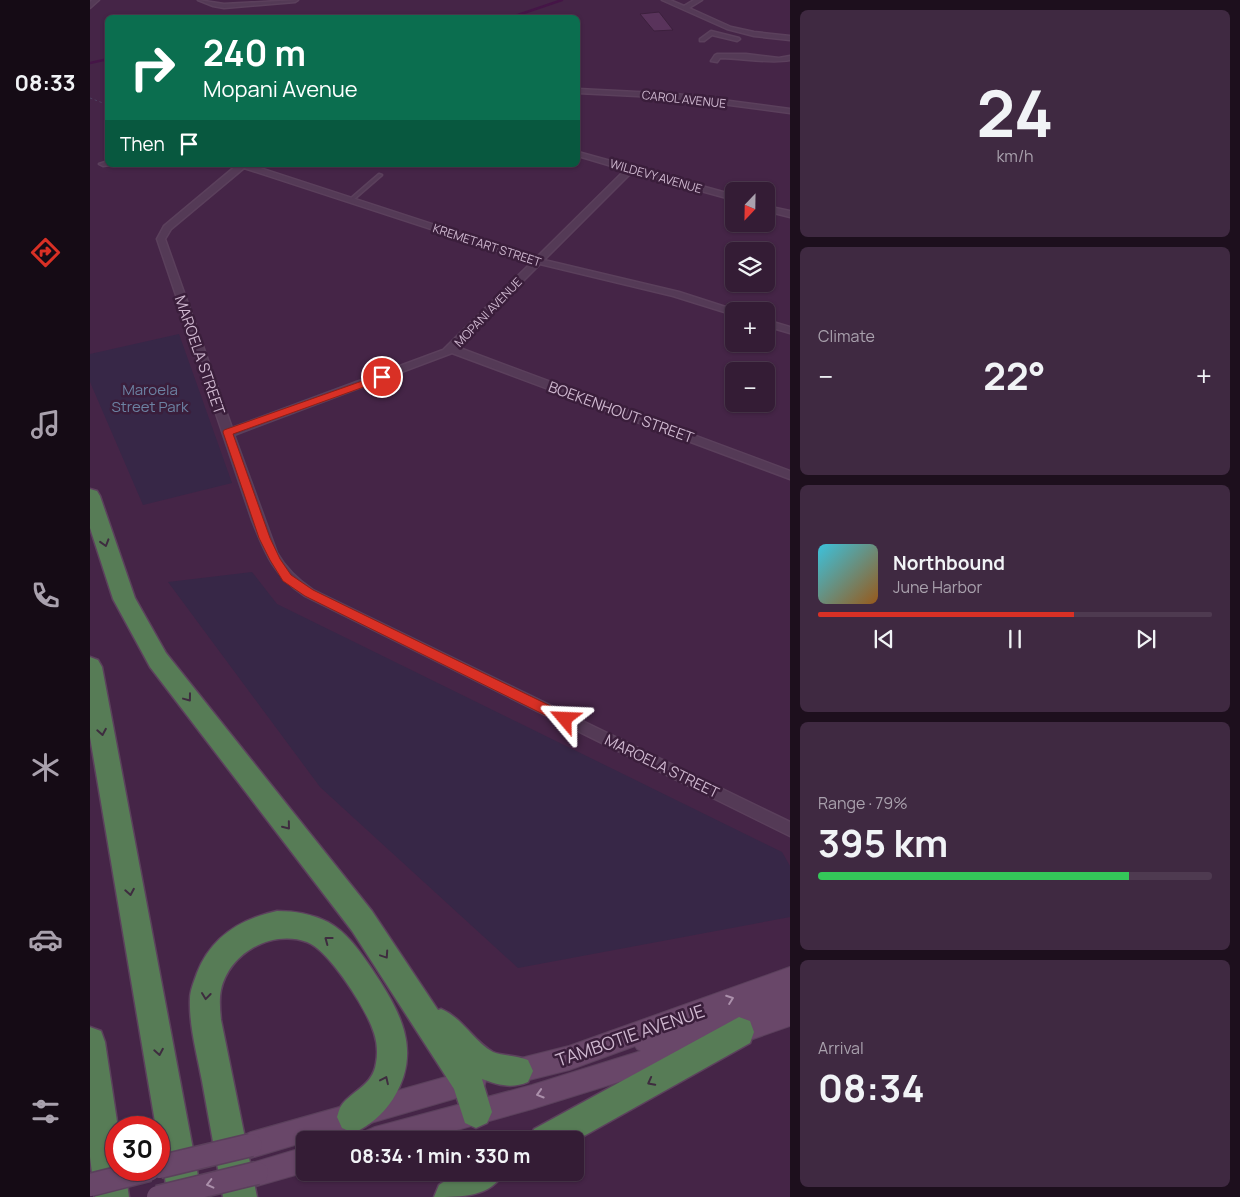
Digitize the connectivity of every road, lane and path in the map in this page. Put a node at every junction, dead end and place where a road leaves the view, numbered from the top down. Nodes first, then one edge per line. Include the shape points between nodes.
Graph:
1 (96, 0) edge
2 (201, 0) edge
3 (295, 0) edge
4 (665, 0) edge
5 (699, 0) edge
6 (90, 6) edge
7 (685, 8) junction
8 (739, 31) junction
9 (730, 37) junction
10 (790, 37) edge
11 (702, 40) dead end
12 (790, 43) edge
13 (790, 58) edge
14 (715, 60) dead end
15 (580, 91) edge
16 (90, 98) edge
17 (105, 104) edge
18 (790, 111) edge
19 (580, 155) edge
20 (240, 167) edge
21 (248, 167) edge
22 (630, 168) junction
23 (380, 175) dead end
24 (725, 195) edge
25 (351, 200) junction
26 (775, 210) edge
27 (790, 214) edge
28 (538, 261) junction
29 (725, 309) edge
30 (775, 326) edge
31 (790, 330) edge
32 (452, 349) junction
33 (228, 432) junction
34 (790, 475) edge
35 (90, 496) edge
36 (90, 667) edge
37 (790, 829) edge
38 (790, 978) edge
39 (406, 987) junction
40 (790, 998) edge
41 (790, 1014) edge
42 (739, 1032) junction
43 (90, 1042) edge
44 (569, 1058) junction
45 (517, 1071) junction
46 (468, 1082) junction
47 (476, 1112) junction
48 (353, 1117) junction
49 (407, 1131) edge
50 (561, 1131) edge
51 (296, 1162) edge
52 (170, 1165) edge
53 (105, 1180) edge
54 (475, 1181) edge
55 (90, 1184) edge
56 (112, 1197) edge
57 (158, 1197) edge
58 (185, 1197) edge
59 (240, 1197) edge
60 (451, 1197) edge

1 - 6 street
2 - 3 street via 224,6
4 - 7 street
5 - 7 street
7 - 8 street
8 - 9 street
8 - 10 street
9 - 11 street via 710,33
9 - 12 street
13 - 14 street via 717,56
15 - 18 street, CAROL AVENUE via 676,96
16 - 17 path
19 - 22 street, WILDEVY AVENUE
20 - 33 street, MAROELA STREET via 167,228 160,239
21 - 25 street, KREMETART STREET
22 - 24 street, WILDEVY AVENUE
22 - 28 street, MOPANI AVENUE
23 - 25 lane
25 - 28 street, KREMETART STREET
26 - 27 street
28 - 29 street, KREMETART STREET
28 - 32 street, MOPANI AVENUE
30 - 31 street
32 - 33 street, MOPANI AVENUE via 432,360
32 - 34 street, BOEKENHOUT STREET
33 - 37 street, MAROELA STREET via 270,549 283,574 293,583
35 -> 39 highway via 124,599 158,660 362,921
36 -> 58 highway
44 -> 38 main road, TAMBOTIE AVENUE
39 - 45 highway via 479,1060 495,1068
39 - 46 highway
40 - 44 main road via 683,1032
41 - 42 main road, TAMBOTIE AVENUE
42 -> 47 main road, TAMBOTIE AVENUE
42 -> 50 highway
43 - 56 highway
44 - 45 main road, TAMBOTIE AVENUE
45 - 46 main road, TAMBOTIE AVENUE
46 - 47 highway
46 - 48 main road, TAMBOTIE AVENUE
47 - 49 main road, TAMBOTIE AVENUE
48 - 52 main road, TAMBOTIE AVENUE, bridge
48 -> 59 highway via 380,1090 388,1072 392,1056 388,1022 341,952 312,930 285,924 265,927 242,937 217,963 204,1003
51 -> 57 main road, bridge
53 - 55 main road, bridge
54 - 60 highway

